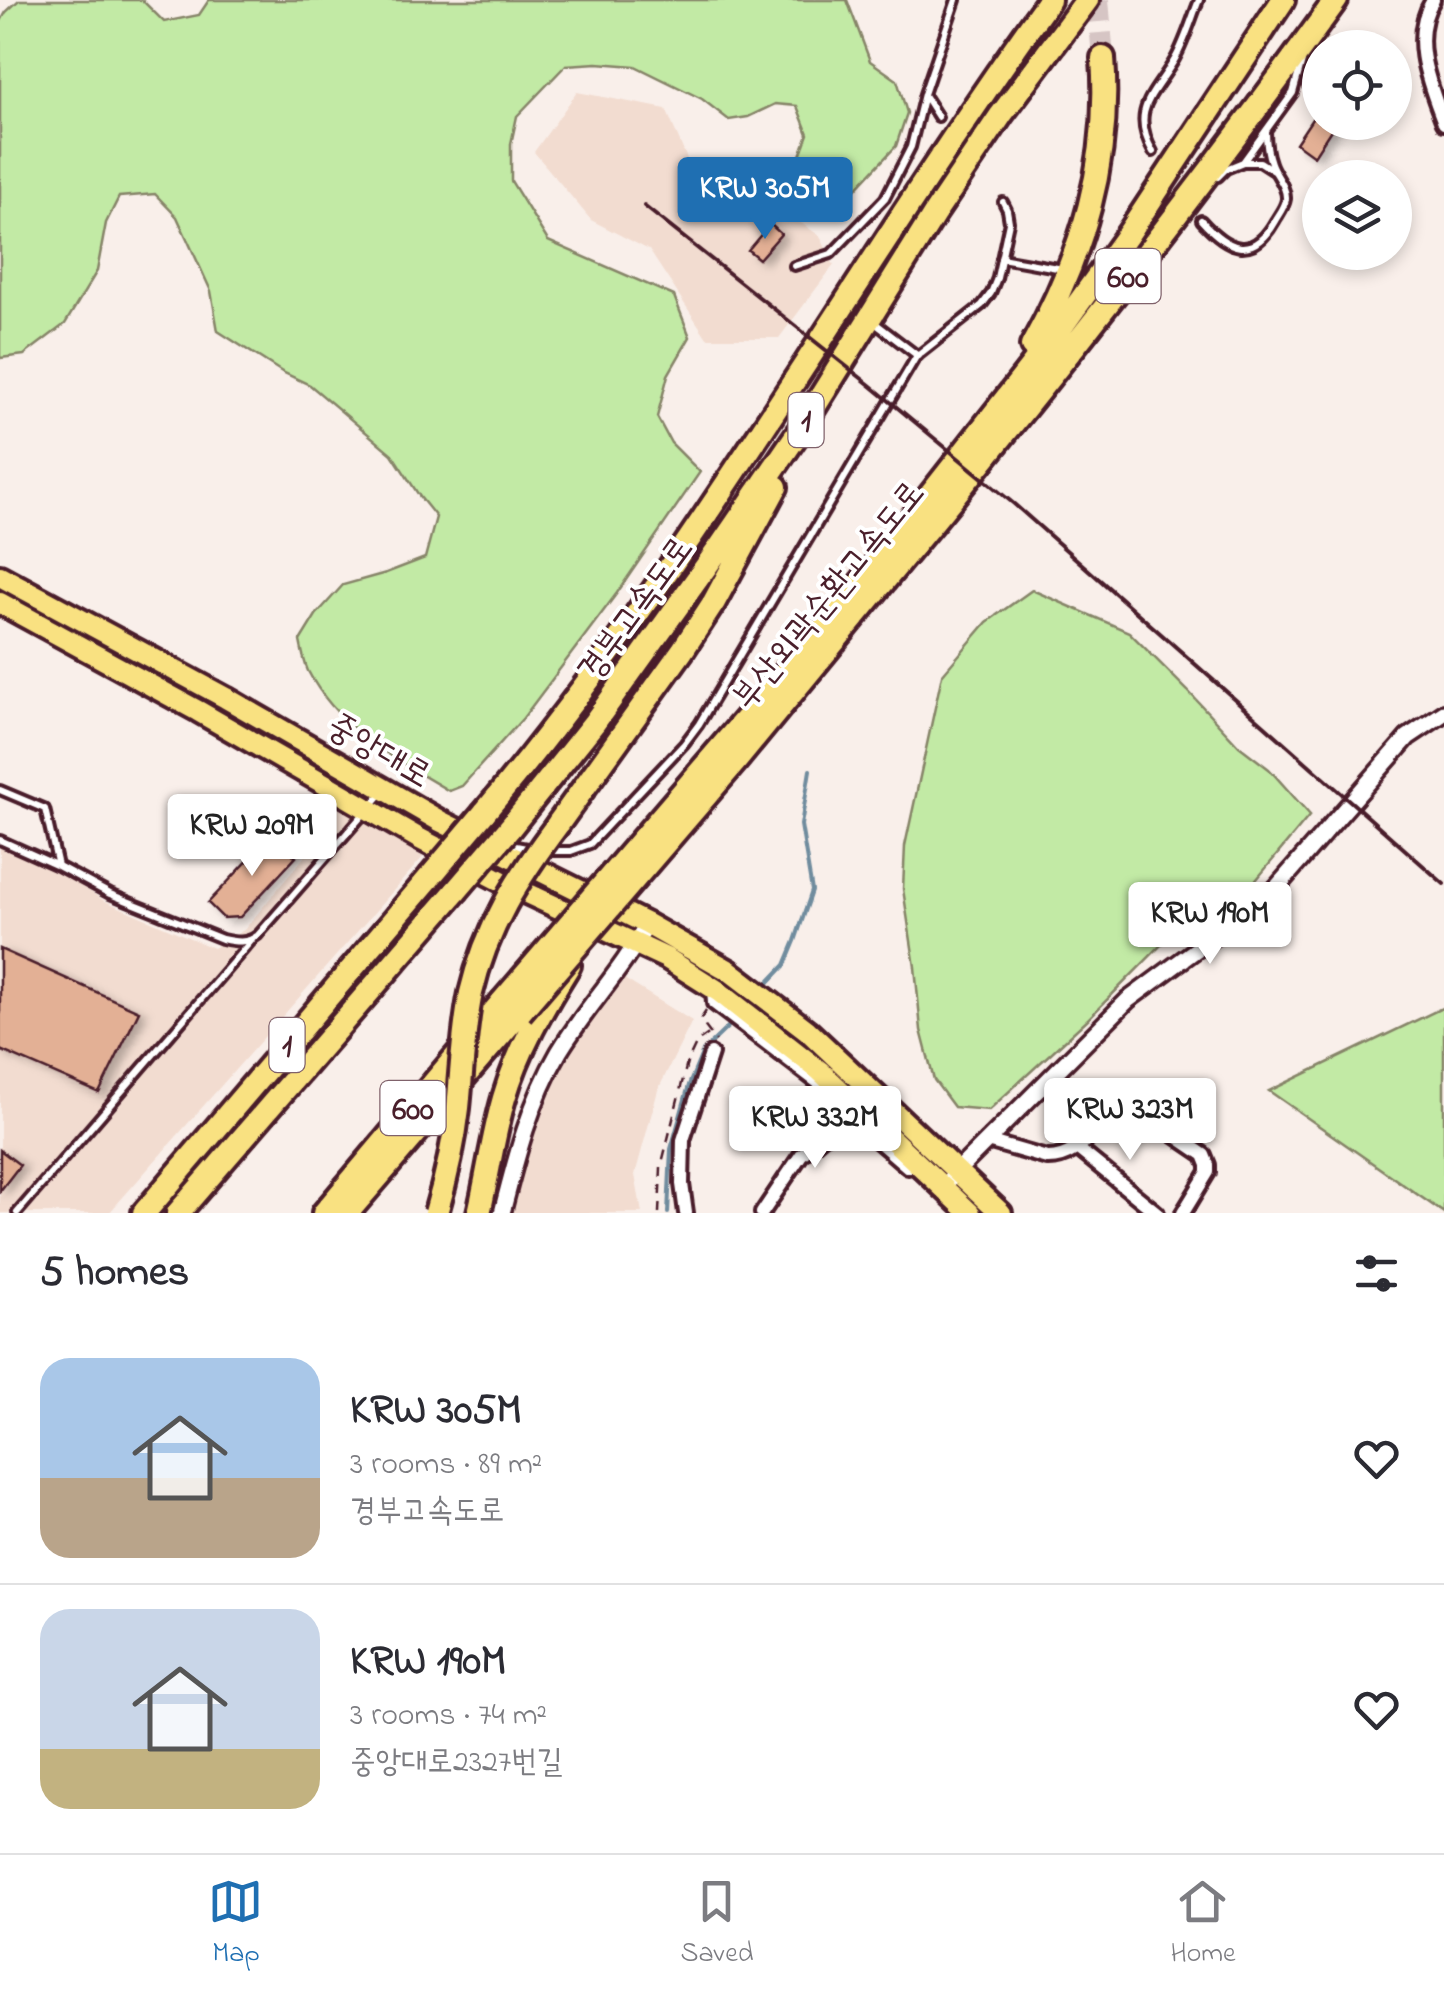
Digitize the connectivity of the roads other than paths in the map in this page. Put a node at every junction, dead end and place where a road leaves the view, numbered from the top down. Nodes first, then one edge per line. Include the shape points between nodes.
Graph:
1 (956, 0) edge
2 (1049, 0) edge
3 (1087, 0) edge
4 (1199, 0) edge
5 (1336, 0) edge
6 (1433, 0) edge
7 (1274, 6) edge
8 (1314, 30) edge
9 (1302, 47) edge
10 (1103, 58) tunnel mouth
11 (1302, 59) edge
12 (924, 94) junction
13 (938, 117) dead end
14 (1444, 123) edge
15 (1266, 130) junction
16 (1153, 152) dead end
17 (1242, 162) junction
18 (1275, 173) junction
19 (1003, 202) dead end
20 (1200, 220) dead end
21 (1160, 234) junction
22 (1002, 258) junction
23 (794, 266) dead end
24 (1069, 271) junction
25 (868, 318) junction
26 (918, 356) junction
27 (828, 383) junction
28 (984, 427) junction
29 (904, 543) junction
30 (0, 576) edge
31 (0, 603) edge
32 (1444, 714) edge
33 (0, 790) edge
34 (385, 790) junction
35 (369, 808) junction
36 (474, 838) junction
37 (0, 840) edge
38 (58, 866) junction
39 (647, 924) junction
40 (253, 939) junction
41 (636, 944) junction
42 (520, 1011) junction
43 (761, 1032) junction
44 (714, 1049) road end
45 (848, 1115) junction
46 (986, 1141) junction
47 (1078, 1148) junction
48 (950, 1179) junction
49 (17, 1213) edge
50 (144, 1213) edge
51 (178, 1213) edge
52 (321, 1213) edge
53 (348, 1213) edge
54 (436, 1213) edge
55 (479, 1213) edge
56 (502, 1213) edge
57 (686, 1213) edge
58 (762, 1213) edge
59 (970, 1213) edge
60 (1001, 1213) edge
61 (1157, 1213) edge
62 (1183, 1213) edge

1 - 12 lane
2 - 50 highway, 경부고속도로 / 1, bridge via 929,171 700,526 526,764
3 - 25 highway, 경부고속도로 / 1 via 1001,115
4 - 16 lane via 1145,106 1144,130
5 - 8 highway, 부산외곽순환고속도로 / 600
6 - 14 street via 1420,39
7 - 28 highway, 부산외곽순환고속도로 / 600 via 1129,233
9 - 21 highway, 부산외곽순환고속도로 / 600
10 - 24 highway via 1100,162
11 - 15 lane via 1293,93
12 - 13 lane
12 - 23 lane via 911,147 884,198 831,254
15 - 17 lane
15 - 18 lane
17 - 18 lane via 1264,164
17 - 21 lane via 1226,169
18 - 20 lane via 1285,204 1256,244 1230,245
19 - 22 lane via 1009,222
21 - 29 highway, 부산외곽순환고속도로 / 600 via 1060,365
22 - 24 lane
22 - 26 lane via 982,306
24 - 28 highway
25 - 26 lane
25 - 27 highway, 경부고속도로 / 1
26 - 36 lane via 684,744 581,848 548,851
27 - 51 highway, 경부고속도로 / 1, bridge via 594,723
27 - 54 highway, bridge via 714,602 508,898 470,996 453,1140
28 - 29 highway, 부산외곽순환고속도로 / 600
29 - 42 highway, 부산외곽순환고속도로 / 600, bridge via 735,762
29 - 42 highway, 부산외곽순환고속도로 / 600, bridge via 840,609
30 - 34 main road, 중앙대로
31 - 35 main road, 중앙대로
32 - 46 street via 1408,737 1270,895 1128,1000
33 - 38 lane via 45,809
34 - 35 lane
34 - 36 main road, 중앙대로
35 - 40 lane
35 - 41 main road, 중앙대로 via 505,884
36 - 39 main road, 중앙대로
37 - 38 lane
38 - 40 lane via 222,940
39 - 41 street
39 - 48 main road, 중앙대로 via 780,1007 842,1062
40 - 49 lane
41 - 43 main road, 중앙대로 via 666,958
41 - 56 street via 559,1052 532,1108
42 - 52 highway, 부산외곽순환고속도로 / 600
42 - 53 highway, 부산외곽순환고속도로 / 600
42 - 55 highway via 517,1061
43 - 45 street
43 - 48 main road via 820,1071
44 - 57 street via 683,1140
45 - 48 street via 928,1186
45 - 58 street via 801,1156
46 - 47 street via 1046,1158
46 - 48 street
47 - 61 street
47 - 62 street via 1119,1111 1138,1111 1208,1165
48 - 59 main road
48 - 60 main road

